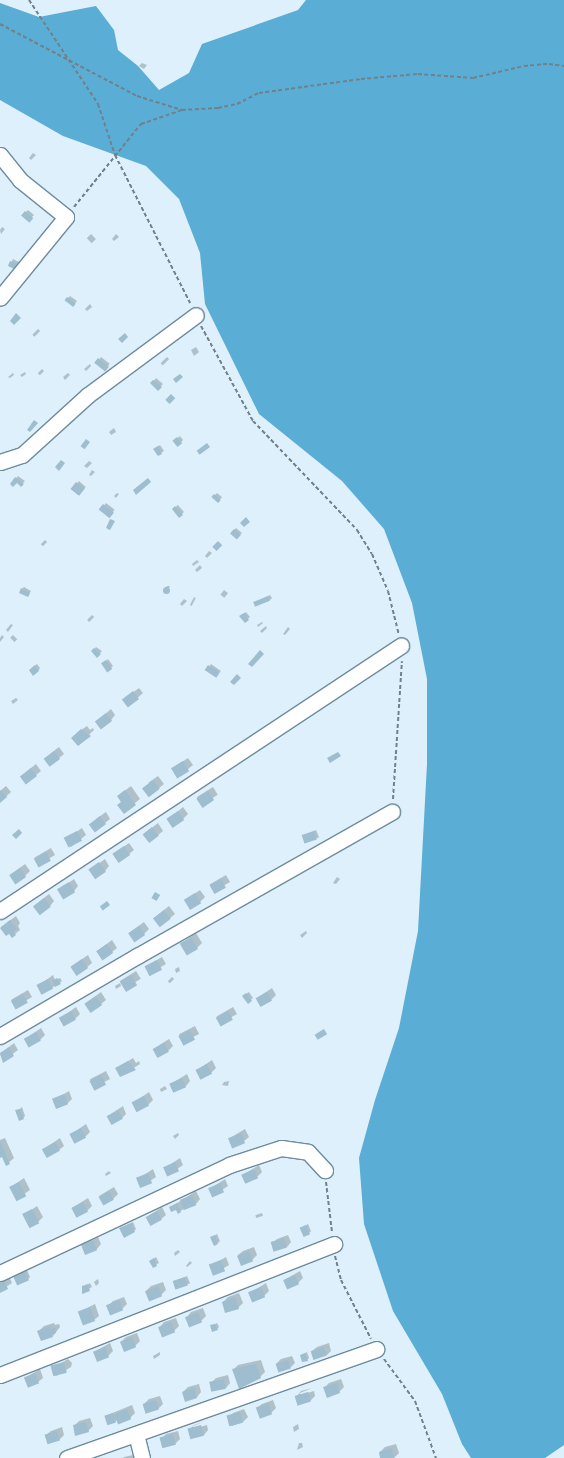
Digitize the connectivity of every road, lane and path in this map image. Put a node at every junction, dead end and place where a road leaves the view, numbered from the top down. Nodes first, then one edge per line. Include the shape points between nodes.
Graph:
1 (29, 0) edge
2 (0, 24) edge
3 (68, 62) junction
4 (564, 66) edge
5 (182, 110) junction
6 (0, 155) edge
7 (115, 155) junction
8 (66, 217) junction
9 (0, 298) edge
10 (196, 315) junction
11 (0, 462) edge
12 (401, 646) junction
13 (392, 812) joint
14 (0, 911) edge
15 (0, 1036) edge
16 (325, 1170) joint
17 (334, 1244) junction
18 (0, 1273) edge
19 (376, 1349) junction
20 (0, 1375) edge
21 (136, 1434) junction
22 (67, 1458) edge
23 (142, 1458) edge
24 (436, 1458) edge

1 - 3 path
2 - 3 path
3 - 5 path via 137,96
3 - 7 path via 98,104
4 - 5 path via 524,66 473,78 418,74 360,79 259,93 237,104 218,108
5 - 7 path via 141,124
6 - 8 lane via 20,180
7 - 8 path
7 - 10 path
8 - 9 lane
10 - 11 lane via 88,394 22,455
10 - 12 path via 253,421 357,530 372,554 388,591
12 - 13 path via 403,676
12 - 14 lane
13 - 15 lane
16 - 17 path
16 - 18 lane via 308,1152 281,1148 228,1165
17 - 19 path via 341,1280
17 - 20 lane
19 - 21 lane
19 - 24 path via 414,1401
21 - 22 lane
21 - 23 lane

